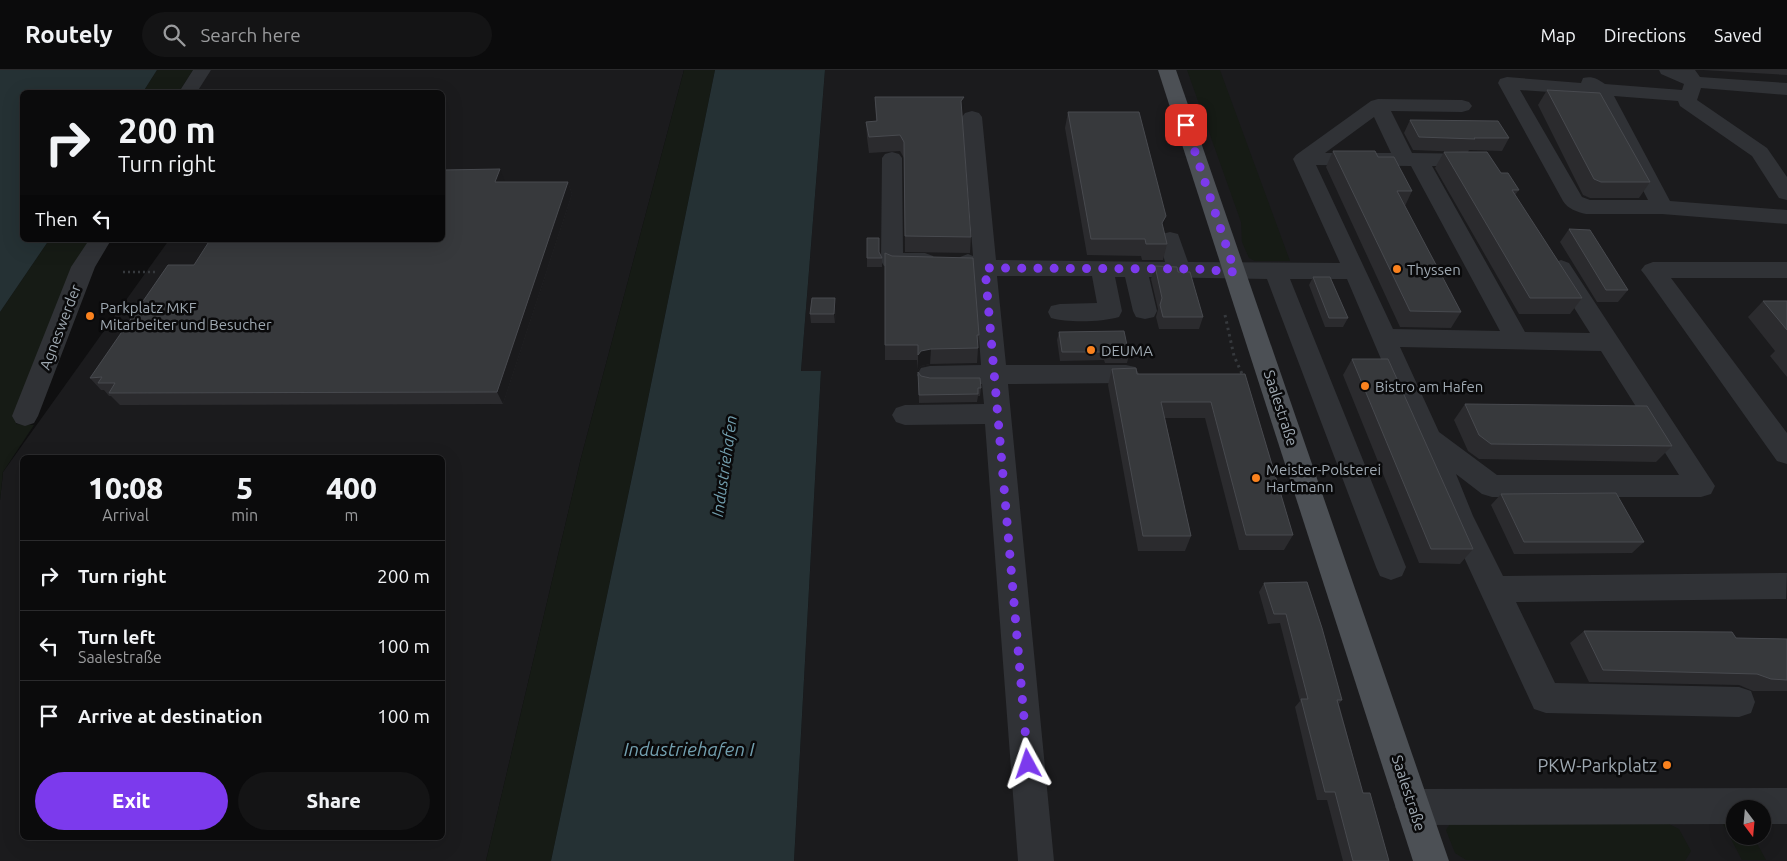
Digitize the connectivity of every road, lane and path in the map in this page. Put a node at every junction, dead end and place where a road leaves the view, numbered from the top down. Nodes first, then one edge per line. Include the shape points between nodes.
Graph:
1 (202, 70) edge
2 (1167, 70) edge
3 (1572, 70) edge
4 (1668, 70) edge
5 (1689, 83) edge
6 (1787, 89) edge
7 (189, 90) edge
8 (1602, 91) junction
9 (1378, 105) junction
10 (1462, 106) dead end
11 (972, 117) dead end
12 (892, 158) dead end
13 (1303, 158) junction
14 (1411, 159) junction
15 (1497, 167) edge
16 (1787, 194) edge
17 (1662, 206) junction
18 (1787, 217) edge
19 (1170, 239) dead end
20 (99, 242) edge
21 (1552, 254) edge
22 (985, 268) junction
23 (1136, 269) junction
24 (1178, 269) junction
25 (1787, 270) edge
26 (1355, 271) junction
27 (123, 272) dead end
28 (156, 272) dead end
29 (1235, 272) junction
30 (1276, 272) junction
31 (1103, 276) junction
32 (1059, 284) dead end
33 (1060, 312) dead end
34 (1146, 312) dead end
35 (1384, 338) junction
36 (1518, 340) junction
37 (1609, 342) junction
38 (1126, 374) edge
39 (930, 375) dead end
40 (994, 376) junction
41 (998, 414) junction
42 (905, 415) dead end
43 (25, 416) dead end
44 (1428, 439) junction
45 (1787, 453) edge
46 (1391, 567) dead end
47 (1786, 586) dead end
48 (1494, 589) junction
49 (1739, 702) dead end
50 (1787, 806) edge
51 (1413, 807) junction
52 (1036, 861) edge
53 (1431, 861) edge

1 - 7 lane
2 - 29 main road, Saalestraße
3 - 8 lane
4 - 5 lane
5 - 6 lane
5 - 8 lane
5 - 16 lane via 1687,102 1760,152
8 - 17 lane
8 - 17 lane via 1507,83 1574,201 1586,207
9 - 10 lane
9 - 13 lane
9 - 14 lane
11 - 22 lane
12 - 22 lane via 892,261 970,262
13 - 14 lane
13 - 26 lane
14 - 15 lane via 1492,160
14 - 36 lane
17 - 18 lane
19 - 24 lane
20 - 43 lane, Agneswerder via 83,267
21 - 37 lane
22 - 31 lane
22 - 40 lane
23 - 24 lane
23 - 31 lane
23 - 34 lane
24 - 29 lane
25 - 45 lane via 1653,270
26 - 30 lane
26 - 35 lane
27 - 28 path
29 - 30 lane
29 - 51 main road, Saalestraße
30 - 46 lane
31 - 32 lane
31 - 33 lane via 1110,311
35 - 36 lane
35 - 44 lane
36 - 37 lane
37 - 44 lane via 1701,486 1492,486
38 - 40 lane
39 - 40 lane
40 - 41 lane
41 - 42 lane
41 - 52 lane
44 - 48 lane
47 - 48 lane
48 - 49 lane via 1546,698
50 - 51 lane
51 - 53 main road, Saalestraße

